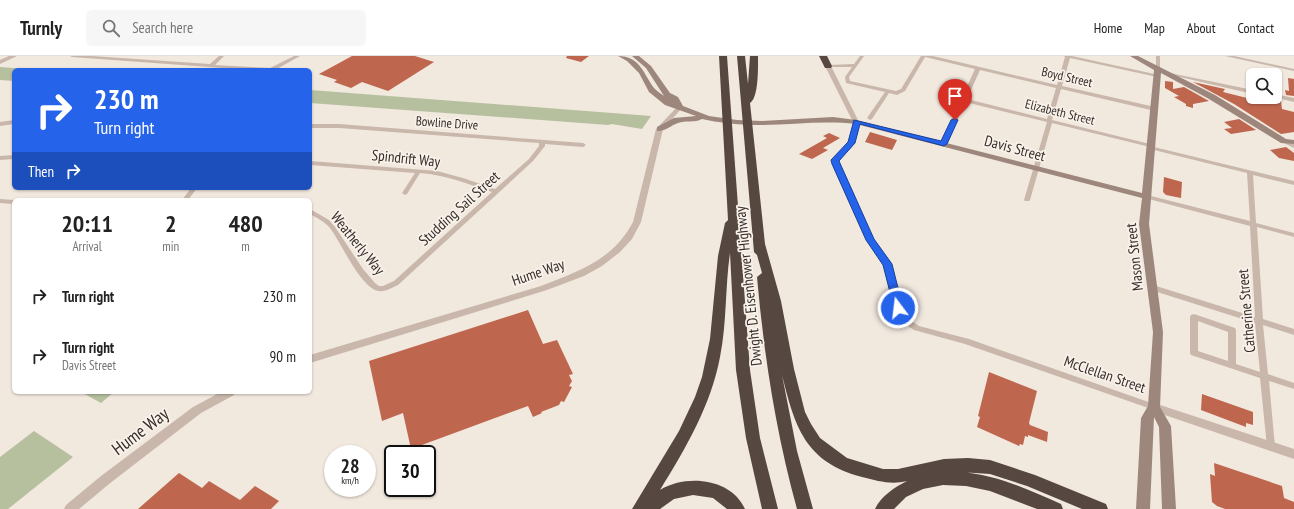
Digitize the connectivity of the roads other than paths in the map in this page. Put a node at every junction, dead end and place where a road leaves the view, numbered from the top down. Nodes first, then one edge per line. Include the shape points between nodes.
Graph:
1 (14, 56) edge
2 (72, 56) edge
3 (222, 56) edge
4 (298, 56) edge
5 (621, 56) edge
6 (635, 56) edge
7 (718, 56) edge
8 (723, 56) edge
9 (741, 56) edge
10 (754, 56) edge
11 (823, 56) edge
12 (862, 56) edge
13 (923, 56) edge
14 (928, 56) edge
15 (1067, 56) edge
16 (1133, 56) edge
17 (1158, 56) edge
18 (1227, 56) edge
19 (0, 62) edge
20 (856, 65) junction
21 (211, 66) junction
22 (723, 66) junction
23 (828, 66) junction
24 (241, 68) edge
25 (275, 68) edge
26 (978, 68) junction
27 (1294, 70) edge
28 (1158, 75) junction
29 (1169, 75) junction
30 (1194, 79) junction
31 (1186, 83) junction
32 (1059, 86) junction
33 (1246, 90) edge
34 (887, 92) junction
35 (1282, 97) edge
36 (964, 100) junction
37 (1294, 100) edge
38 (680, 107) junction
39 (746, 109) junction
40 (1155, 109) junction
41 (708, 118) junction
42 (870, 118) dead end
43 (1050, 121) junction
44 (12, 122) edge
45 (856, 122) junction
46 (0, 124) edge
47 (312, 126) edge
48 (660, 130) junction
49 (1284, 140) junction
50 (542, 142) junction
51 (1294, 142) edge
52 (944, 144) junction
53 (583, 145) dead end
54 (1294, 146) edge
55 (1152, 147) junction
56 (0, 158) edge
57 (12, 158) edge
58 (312, 163) edge
59 (1036, 168) junction
60 (418, 171) junction
61 (1250, 172) junction
62 (1294, 183) edge
63 (497, 192) junction
64 (405, 193) dead end
65 (1147, 197) junction
66 (1026, 200) dead end
67 (0, 201) edge
68 (12, 202) edge
69 (732, 212) junction
70 (312, 213) edge
71 (1252, 224) junction
72 (1294, 235) edge
73 (760, 245) junction
74 (386, 288) joint
75 (1153, 288) junction
76 (1259, 321) junction
77 (1294, 332) edge
78 (312, 358) edge
79 (1232, 365) junction
80 (1264, 376) junction
81 (1294, 386) edge
82 (226, 394) edge
83 (1154, 407) junction
84 (1271, 447) junction
85 (1294, 454) edge
86 (73, 506) edge
87 (64, 509) edge
88 (640, 509) edge
89 (649, 509) edge
90 (737, 509) edge
91 (770, 509) edge
92 (805, 509) edge
93 (883, 509) edge
94 (1055, 509) edge
95 (1100, 509) edge
96 (1143, 509) edge
97 (1169, 509) edge

1 - 19 street
2 - 21 street
3 - 21 street
4 - 25 street
5 - 38 main road, Davis Street via 642,72 657,95 668,103
6 - 38 main road, Davis Street via 649,67 664,91 675,99
7 - 22 highway
8 - 22 highway, Dwight D. Eisenhower Highway
9 - 39 highway, Dwight D. Eisenhower Highway
10 - 39 highway via 752,91
11 - 23 highway
12 - 20 street
13 - 34 street via 902,92
14 - 26 street, Boyd Street
15 - 28 street
15 - 32 street
16 - 28 main road
17 - 28 street, Mason Street
18 - 27 street
20 - 23 street
20 - 34 street via 847,77 848,82
21 - 24 street
22 - 69 highway, Dwight D. Eisenhower Highway
23 - 45 street
26 - 32 street, Boyd Street
26 - 36 street
28 - 29 main road
28 - 29 main road
28 - 40 main road, Mason Street
29 - 30 street
29 - 31 main road
30 - 31 street
30 - 33 street
31 - 49 main road
32 - 40 street, Boyd Street
32 - 43 street
34 - 42 street
35 - 37 street
36 - 43 street, Elizabeth Street
36 - 52 street
38 - 41 main road, Davis Street
38 - 48 street, Hume Way
39 - 73 highway, Dwight D. Eisenhower Highway
40 - 55 main road, Mason Street
41 - 45 main road, Davis Street via 762,123 833,119
41 - 48 main road via 683,118
43 - 55 street, Elizabeth Street
43 - 59 street
44 - 46 street
45 - 52 main road, Davis Street
45 - 83 street, McClellan Street via 852,143 837,156 835,162 870,240 887,264 898,308 906,321 917,328 966,341
47 - 50 street, Bowline Drive
48 - 78 street, Hume Way via 637,222 623,244 599,264 544,288
49 - 51 main road
49 - 54 street
50 - 53 street, Bowline Drive
50 - 63 street, Studding Sail Street via 536,156
52 - 59 main road, Davis Street
55 - 61 street, Elizabeth Street
55 - 65 main road, Mason Street
56 - 57 street
58 - 60 street, Spindrift Way
59 - 65 main road, Davis Street
59 - 66 street
60 - 63 street, Spindrift Way via 449,176
60 - 64 street
61 - 62 street, Elizabeth Street
61 - 71 street, Catherine Street
63 - 74 street, Studding Sail Street via 396,282
65 - 71 street, Davis Street
65 - 75 main road, Mason Street via 1144,224
67 - 68 street
69 - 88 highway via 725,242 714,354 706,387 685,434
69 - 91 highway, Dwight D. Eisenhower Highway via 746,395 753,438
70 - 74 street, Weatherly Way via 327,221 333,228 369,282 378,288
71 - 72 street, Davis Street
71 - 76 street, Catherine Street
73 - 92 highway, Dwight D. Eisenhower Highway via 771,355 781,418
73 - 95 highway via 775,301 787,369 798,412 804,428 815,443 827,453 842,463 883,476 898,476 944,466 990,467 1030,480
75 - 76 street
75 - 83 main road, Mason Street via 1158,332
76 - 77 street
76 - 80 street, Catherine Street
79 - 79 street via 1194,353 1194,317 1232,330
79 - 80 street
80 - 81 street
80 - 84 street, Catherine Street
82 - 86 street, Hume Way via 197,410
83 - 84 street, McClellan Street
83 - 96 main road, Mason Street via 1147,418
83 - 97 main road via 1165,426
84 - 85 street, McClellan Street
86 - 87 street, Hume Way
89 - 90 highway via 676,490 690,487 705,488 722,494
93 - 94 highway via 902,490 926,481 947,478 986,483

